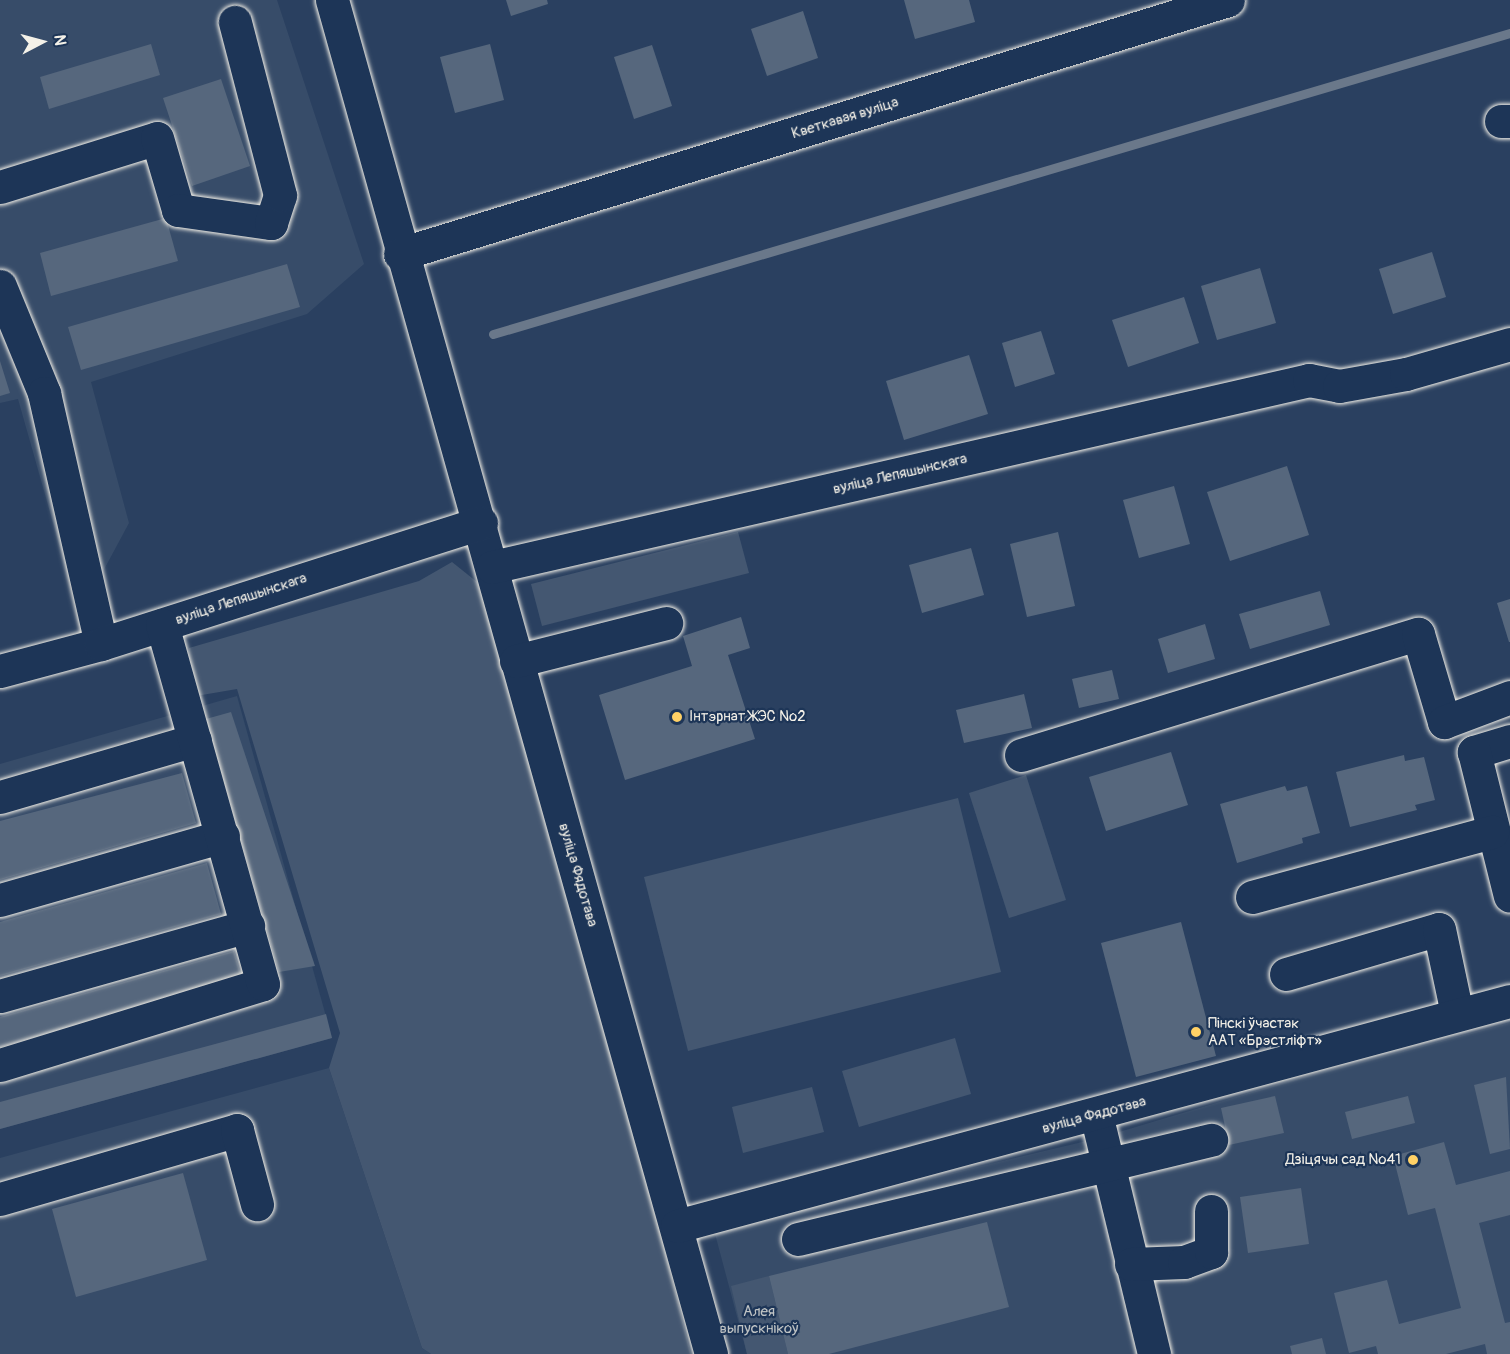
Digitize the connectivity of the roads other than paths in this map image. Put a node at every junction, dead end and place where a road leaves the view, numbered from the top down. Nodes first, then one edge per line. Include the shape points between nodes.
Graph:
1 (332, 0) edge
2 (1228, 0) edge
3 (235, 22) dead end
4 (0, 188) edge
5 (400, 254) junction
6 (0, 286) edge
7 (1510, 344) edge
8 (481, 523) junction
9 (492, 567) junction
10 (666, 623) dead end
11 (162, 625) junction
12 (101, 644) junction
13 (516, 661) junction
14 (0, 671) edge
15 (1509, 698) edge
16 (195, 740) junction
17 (1510, 741) edge
18 (1022, 755) dead end
19 (0, 797) edge
20 (1492, 832) junction
21 (223, 836) junction
22 (1510, 896) edge
23 (1252, 897) dead end
24 (0, 900) edge
25 (248, 926) junction
26 (1286, 974) dead end
27 (0, 996) edge
28 (1510, 1001) edge
29 (1457, 1014) junction
30 (0, 1065) edge
31 (1095, 1114) junction
32 (1211, 1140) dead end
33 (1106, 1162) junction
34 (0, 1199) edge
35 (258, 1204) dead end
36 (1211, 1211) dead end
37 (677, 1226) junction
38 (798, 1239) dead end
39 (1131, 1264) junction
40 (711, 1354) edge
41 (1154, 1354) edge

1 - 5 street, вуліца Фядотава
2 - 5 street, Кветкавая вуліца
3 - 4 street via 280,195 271,224 178,210 157,138
5 - 8 street, вуліца Фядотава
6 - 12 street via 44,393
7 - 9 street, вуліца Лепяшынскага via 1406,374 1339,386 1309,380
8 - 9 street, вуліца Фядотава
8 - 11 street, вуліца Лепяшынскага
9 - 13 street, вуліца Фядотава
10 - 13 street
11 - 12 street, вуліца Лепяшынскага
11 - 16 street
12 - 14 street, вуліца Лепяшынскага
13 - 37 street, вуліца Фядотава
15 - 18 street via 1444,722 1418,634
16 - 19 street
16 - 21 street
17 - 20 street via 1474,752
20 - 22 street
20 - 23 street
21 - 24 street
21 - 25 street
25 - 27 street
25 - 30 street via 263,984
26 - 29 street via 1439,929
28 - 29 street, вуліца Фядотава
29 - 31 street, вуліца Фядотава
31 - 33 street
31 - 37 street, вуліца Фядотава
32 - 33 street
33 - 38 street
33 - 39 street
34 - 35 street via 237,1130
36 - 39 street via 1211,1252 1184,1262
37 - 40 street, вуліца Фядотава
39 - 41 street

